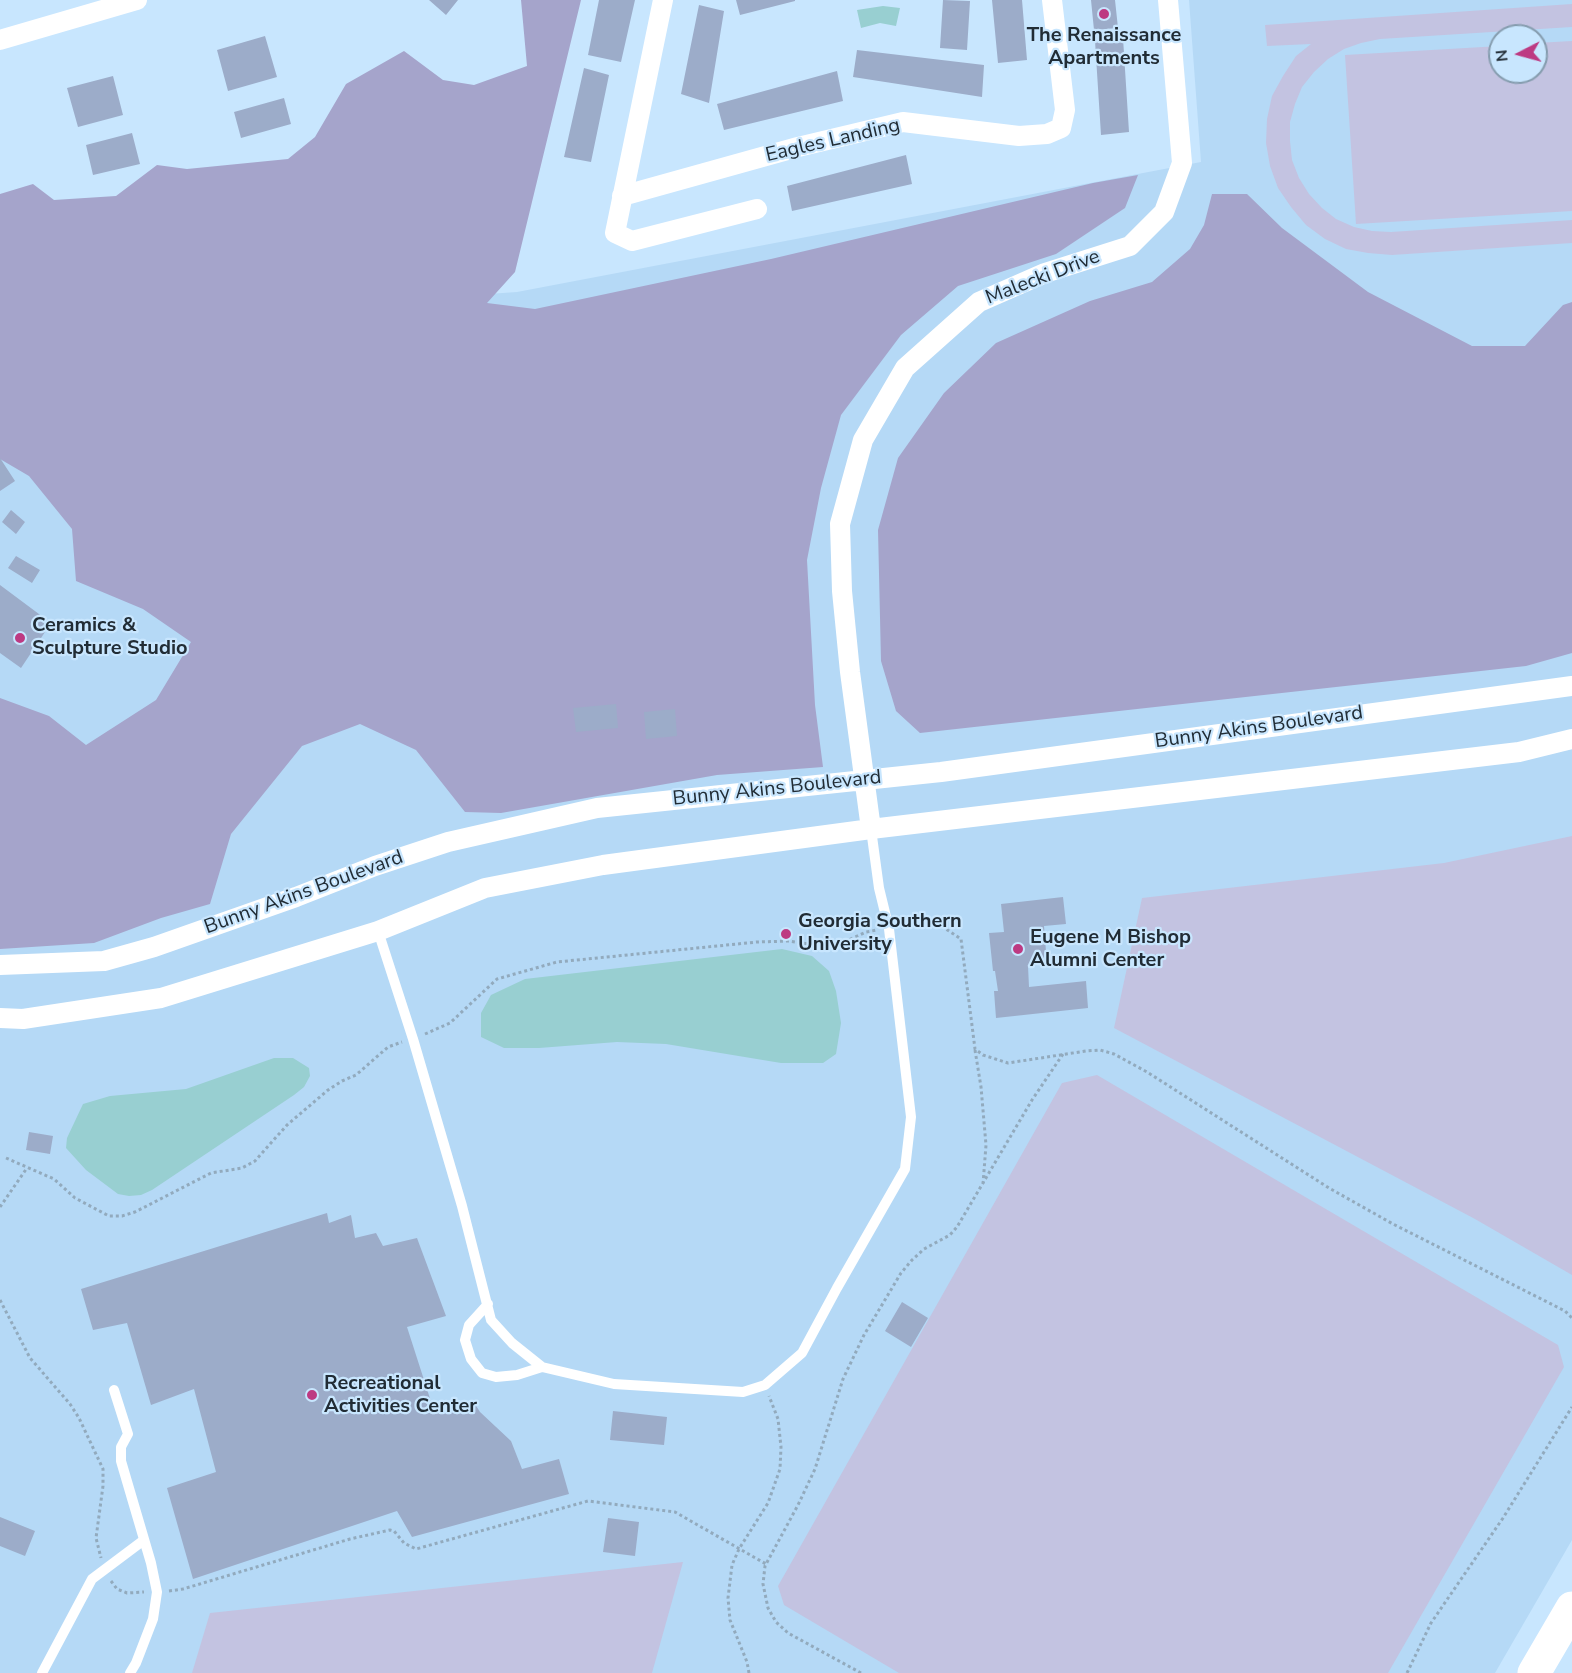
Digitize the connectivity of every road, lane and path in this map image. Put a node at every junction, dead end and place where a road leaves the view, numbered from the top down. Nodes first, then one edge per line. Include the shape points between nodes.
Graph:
1 (663, 0) edge
2 (1052, 0) edge
3 (1168, 0) edge
4 (131, 1) edge
5 (0, 40) edge
6 (622, 196) junction
7 (757, 209) dead end
8 (1572, 686) edge
9 (1572, 740) edge
10 (865, 780) junction
11 (872, 829) junction
12 (889, 929) junction
13 (378, 931) junction
14 (0, 965) edge
15 (0, 1018) edge
16 (413, 1039) junction
17 (975, 1049) junction
18 (1062, 1054) junction
19 (6, 1158) dead end
20 (27, 1167) junction
21 (983, 1186) junction
22 (0, 1207) edge
23 (0, 1300) edge
24 (488, 1304) junction
25 (1572, 1318) edge
26 (542, 1367) junction
27 (765, 1385) junction
28 (114, 1390) dead end
29 (1572, 1407) edge
30 (144, 1540) junction
31 (739, 1548) junction
32 (766, 1564) junction
33 (106, 1569) junction
34 (157, 1592) junction
35 (1572, 1608) edge
36 (42, 1673) edge
37 (130, 1673) edge
38 (749, 1673) edge
39 (861, 1673) edge
40 (1407, 1673) edge
41 (1534, 1673) edge

1 - 6 street
2 - 6 street, Eagles Landing via 1065,110 1061,128 1047,134 1019,136 903,122
3 - 10 street, Malecki Drive via 1182,163 1164,212 1130,246 1045,273 978,302 905,368 863,440 840,524 842,591
4 - 5 street
6 - 7 street via 615,233 632,241
8 - 10 street, Bunny Akins Boulevard
9 - 11 street via 1520,752
10 - 11 street, Malecki Drive
10 - 14 street, Bunny Akins Boulevard via 597,808 448,842 154,947 104,961
11 - 12 lane
11 - 13 street via 603,865 485,888
12 - 16 path via 866,932 827,947 789,941 757,942 557,962 497,979 450,1023
12 - 17 path via 931,922 961,939
12 - 27 lane via 910,1117 905,1169 802,1353
13 - 15 street via 161,999 23,1019
13 - 16 lane
16 - 20 path via 388,1047 356,1075 328,1090 255,1161 242,1168 211,1173 135,1212 109,1216 75,1198 54,1179
16 - 24 lane
17 - 18 path via 1008,1063
17 - 21 path via 986,1145
18 - 21 path
18 - 25 path via 1100,1050 1114,1053 1329,1188
19 - 20 path
20 - 22 path
21 - 32 path via 950,1236 924,1250 901,1273 864,1335 843,1379 815,1469
23 - 33 path via 30,1358 79,1418 103,1469 96,1538
24 - 26 lane via 492,1320 512,1343
24 - 26 lane via 469,1325 465,1340 471,1359 482,1372 496,1377
26 - 27 lane via 614,1384 743,1392
27 - 31 path via 778,1419 780,1469 768,1503
28 - 30 lane via 128,1434 121,1447 121,1461
29 - 40 path via 1431,1623
30 - 33 lane
30 - 34 lane
31 - 32 path
31 - 34 path via 675,1512 588,1501 416,1549 394,1531 380,1532 183,1589
31 - 38 path via 732,1565 728,1598 730,1620
32 - 39 path via 763,1584 768,1608 776,1622 788,1633
33 - 34 path via 117,1589 127,1593
33 - 36 lane via 92,1580
34 - 37 lane via 153,1619
35 - 41 highway

